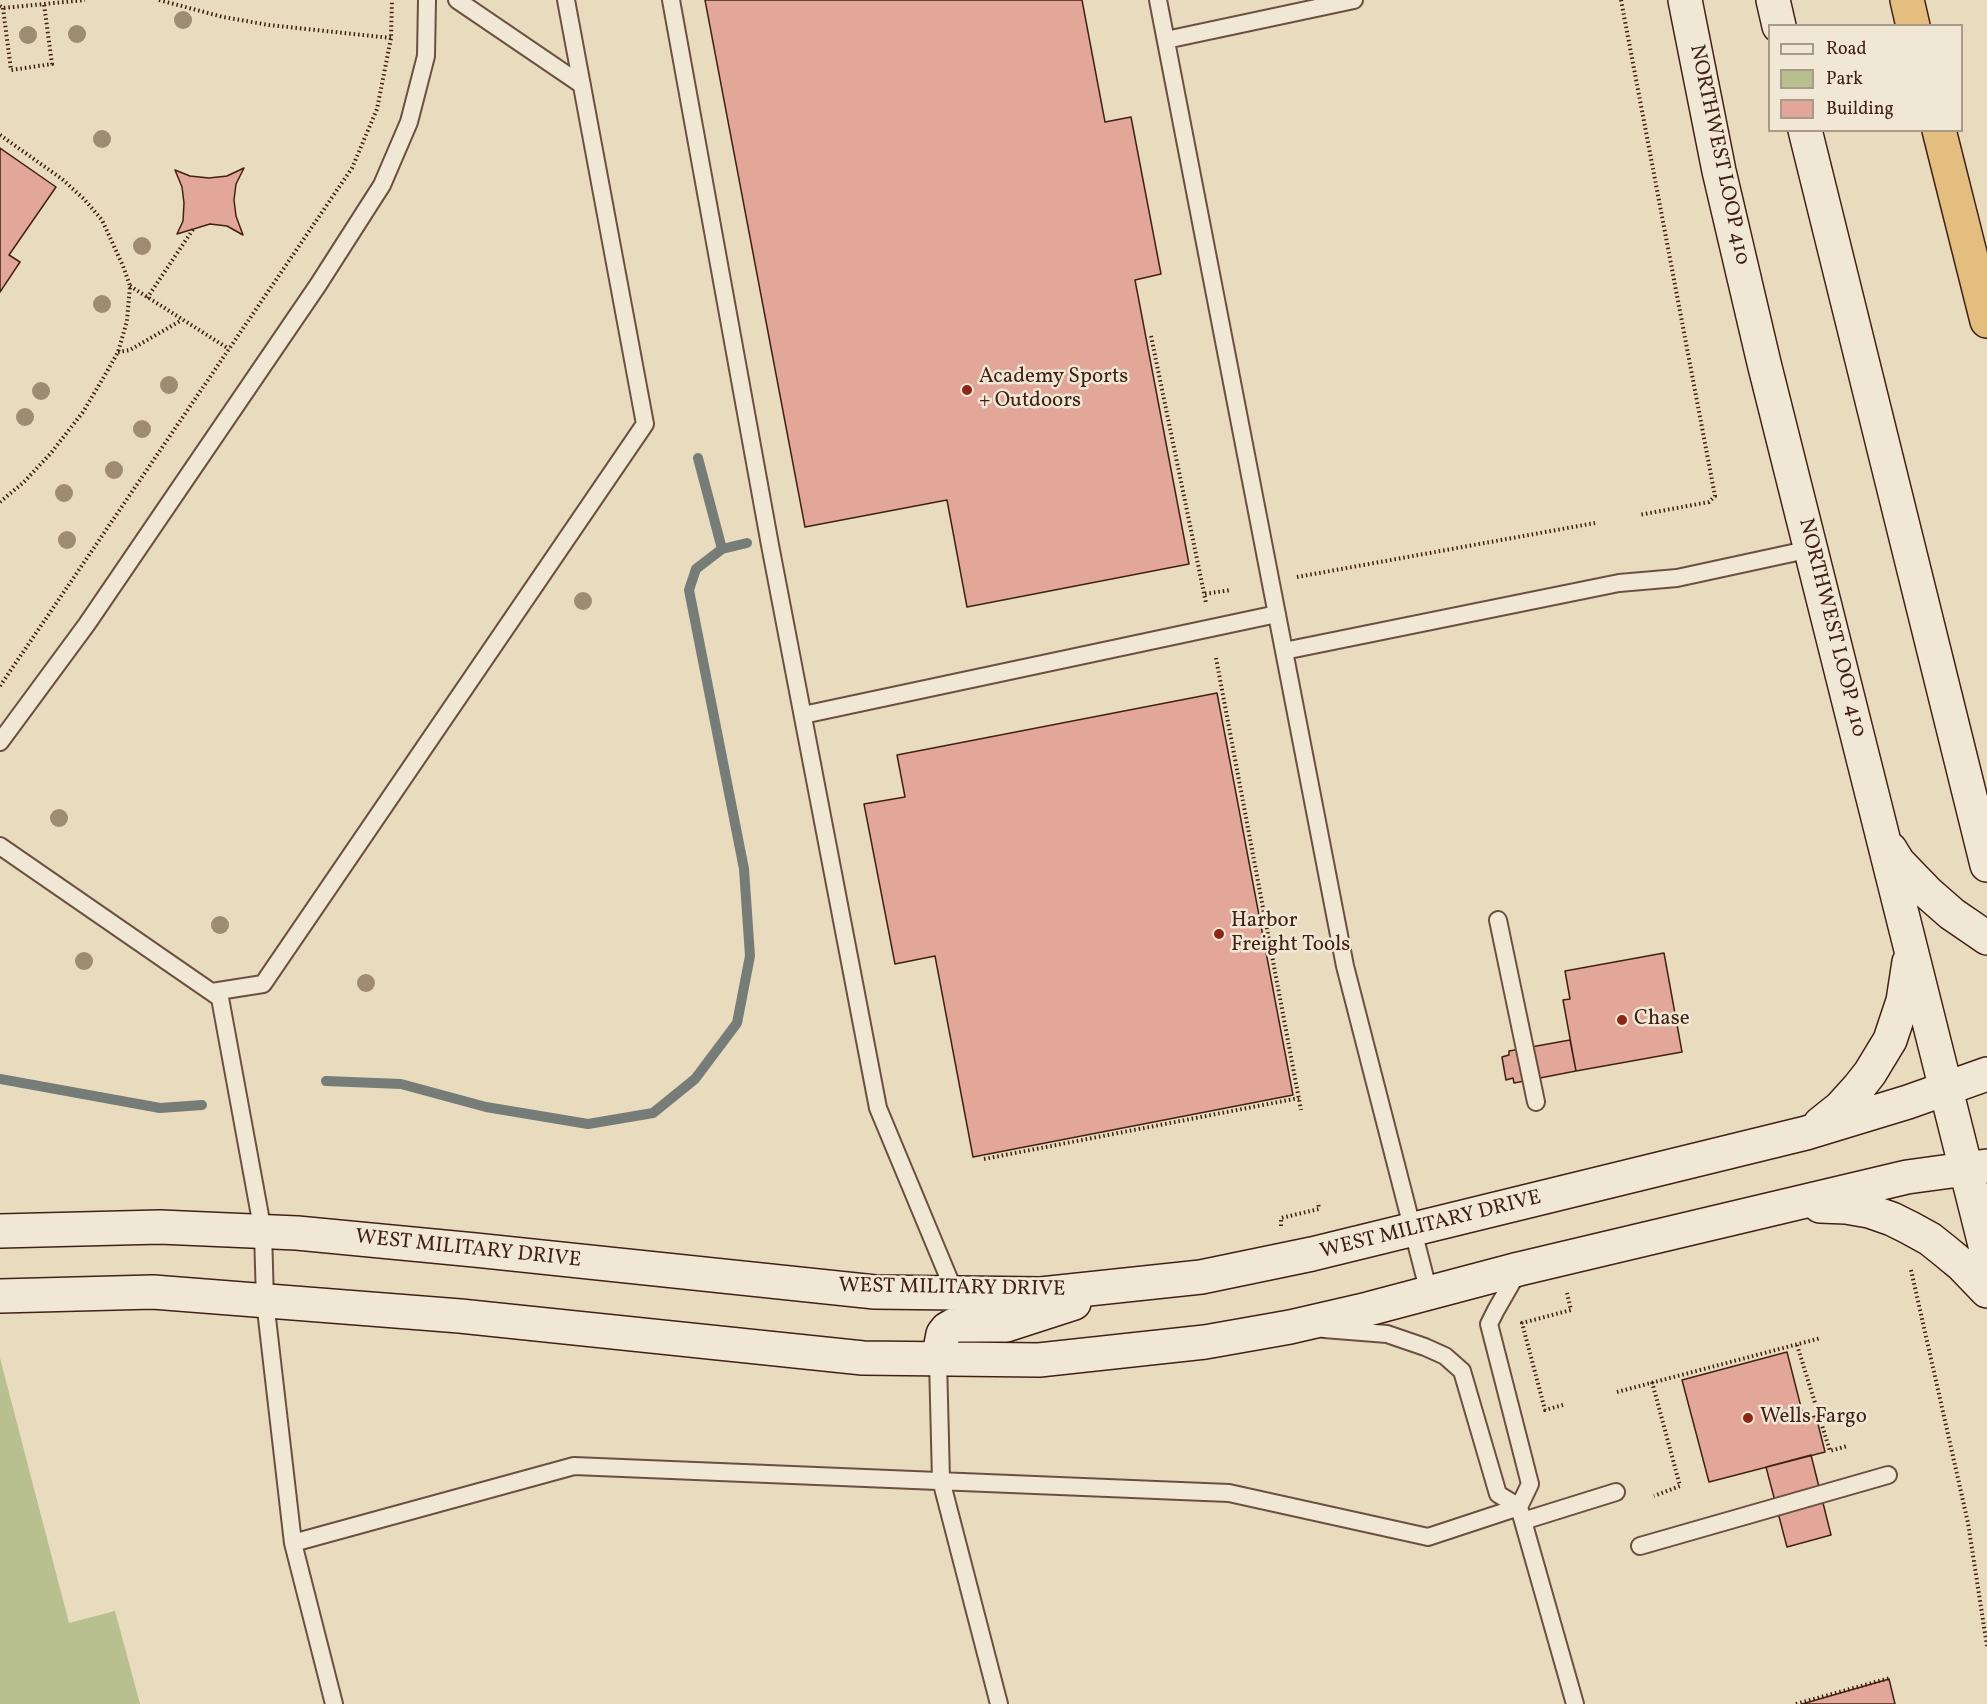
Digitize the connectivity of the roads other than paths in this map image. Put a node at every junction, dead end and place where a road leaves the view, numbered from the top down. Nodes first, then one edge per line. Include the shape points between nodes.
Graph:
1 (427, 0) edge
2 (457, 0) edge
3 (566, 0) edge
4 (671, 0) edge
5 (1158, 0) edge
6 (1354, 0) edge
7 (1685, 0) edge
8 (1773, 0) edge
9 (1906, 0) edge
10 (1779, 24) edge
11 (1912, 24) edge
12 (1166, 40) junction
13 (582, 85) junction
14 (1805, 132) edge
15 (1940, 132) edge
16 (1987, 321) edge
17 (1811, 549) junction
18 (1277, 614) junction
19 (1284, 651) junction
20 (803, 716) junction
21 (0, 742) edge
22 (1886, 842) junction
23 (0, 846) edge
24 (1985, 857) edge
25 (1498, 920) dead end
26 (1987, 938) edge
27 (1908, 939) junction
28 (216, 995) junction
29 (1987, 1074) edge
30 (1947, 1089) junction
31 (1536, 1102) dead end
32 (1806, 1133) junction
33 (1977, 1167) edge
34 (1774, 1209) junction
35 (1414, 1230) junction
36 (0, 1231) edge
37 (263, 1232) junction
38 (1987, 1253) edge
39 (1519, 1269) junction
40 (1125, 1287) junction
41 (1987, 1291) edge
42 (955, 1293) junction
43 (1429, 1293) junction
44 (0, 1296) edge
45 (265, 1301) junction
46 (1290, 1327) junction
47 (938, 1360) junction
48 (1888, 1475) dead end
49 (941, 1480) junction
50 (1616, 1492) dead end
51 (1521, 1514) junction
52 (293, 1544) junction
53 (1640, 1546) dead end
54 (334, 1704) edge
55 (999, 1704) edge
56 (1575, 1704) edge

1 - 21 lane via 426,56 410,122 382,185 87,624
2 - 13 lane
3 - 13 lane
4 - 20 lane
5 - 12 lane
6 - 12 lane
7 - 17 main road, NORTHWEST LOOP 410 via 1734,235
8 - 10 main road
9 - 11 highway
12 - 18 lane
13 - 28 lane via 645,424 263,984
14 - 24 main road
15 - 16 highway
17 - 19 lane via 1677,578 1619,583
17 - 22 main road, NORTHWEST LOOP 410
18 - 19 lane
18 - 20 lane
19 - 35 lane via 1345,966
20 - 42 lane via 878,1108
22 - 26 main road via 1898,861 1928,892
22 - 27 main road, NORTHWEST LOOP 410
23 - 28 lane
25 - 31 lane
27 - 30 main road, NORTHWEST LOOP 410
27 - 32 main road via 1907,981 1890,1040 1870,1073 1840,1108
28 - 37 lane
29 - 30 main road, WEST MILITARY DRIVE
30 - 32 main road, WEST MILITARY DRIVE
30 - 33 main road, NORTHWEST LOOP 410
32 - 35 main road, WEST MILITARY DRIVE
33 - 34 main road via 1907,1177
33 - 38 main road, NORTHWEST LOOP 410
34 - 39 main road
34 - 41 main road via 1846,1207 1892,1219 1930,1239
35 - 40 main road, WEST MILITARY DRIVE via 1201,1278
35 - 43 lane
36 - 37 main road, WEST MILITARY DRIVE via 160,1227
37 - 42 main road, WEST MILITARY DRIVE via 875,1292
37 - 45 lane
39 - 43 main road
39 - 51 lane via 1490,1324 1530,1484
40 - 42 main road, WEST MILITARY DRIVE via 1041,1294
40 - 47 main road via 1006,1325 954,1325 943,1334
43 - 46 main road
44 - 45 main road via 153,1292
45 - 47 main road via 460,1316 864,1358
45 - 52 lane
46 - 47 main road via 1205,1342 1039,1360
46 - 51 lane via 1387,1334 1445,1356 1462,1371 1498,1494
47 - 49 lane
48 - 53 lane
49 - 51 lane via 1229,1493 1428,1537
49 - 52 lane via 574,1466
49 - 55 lane
50 - 51 lane
51 - 56 lane
52 - 54 lane

